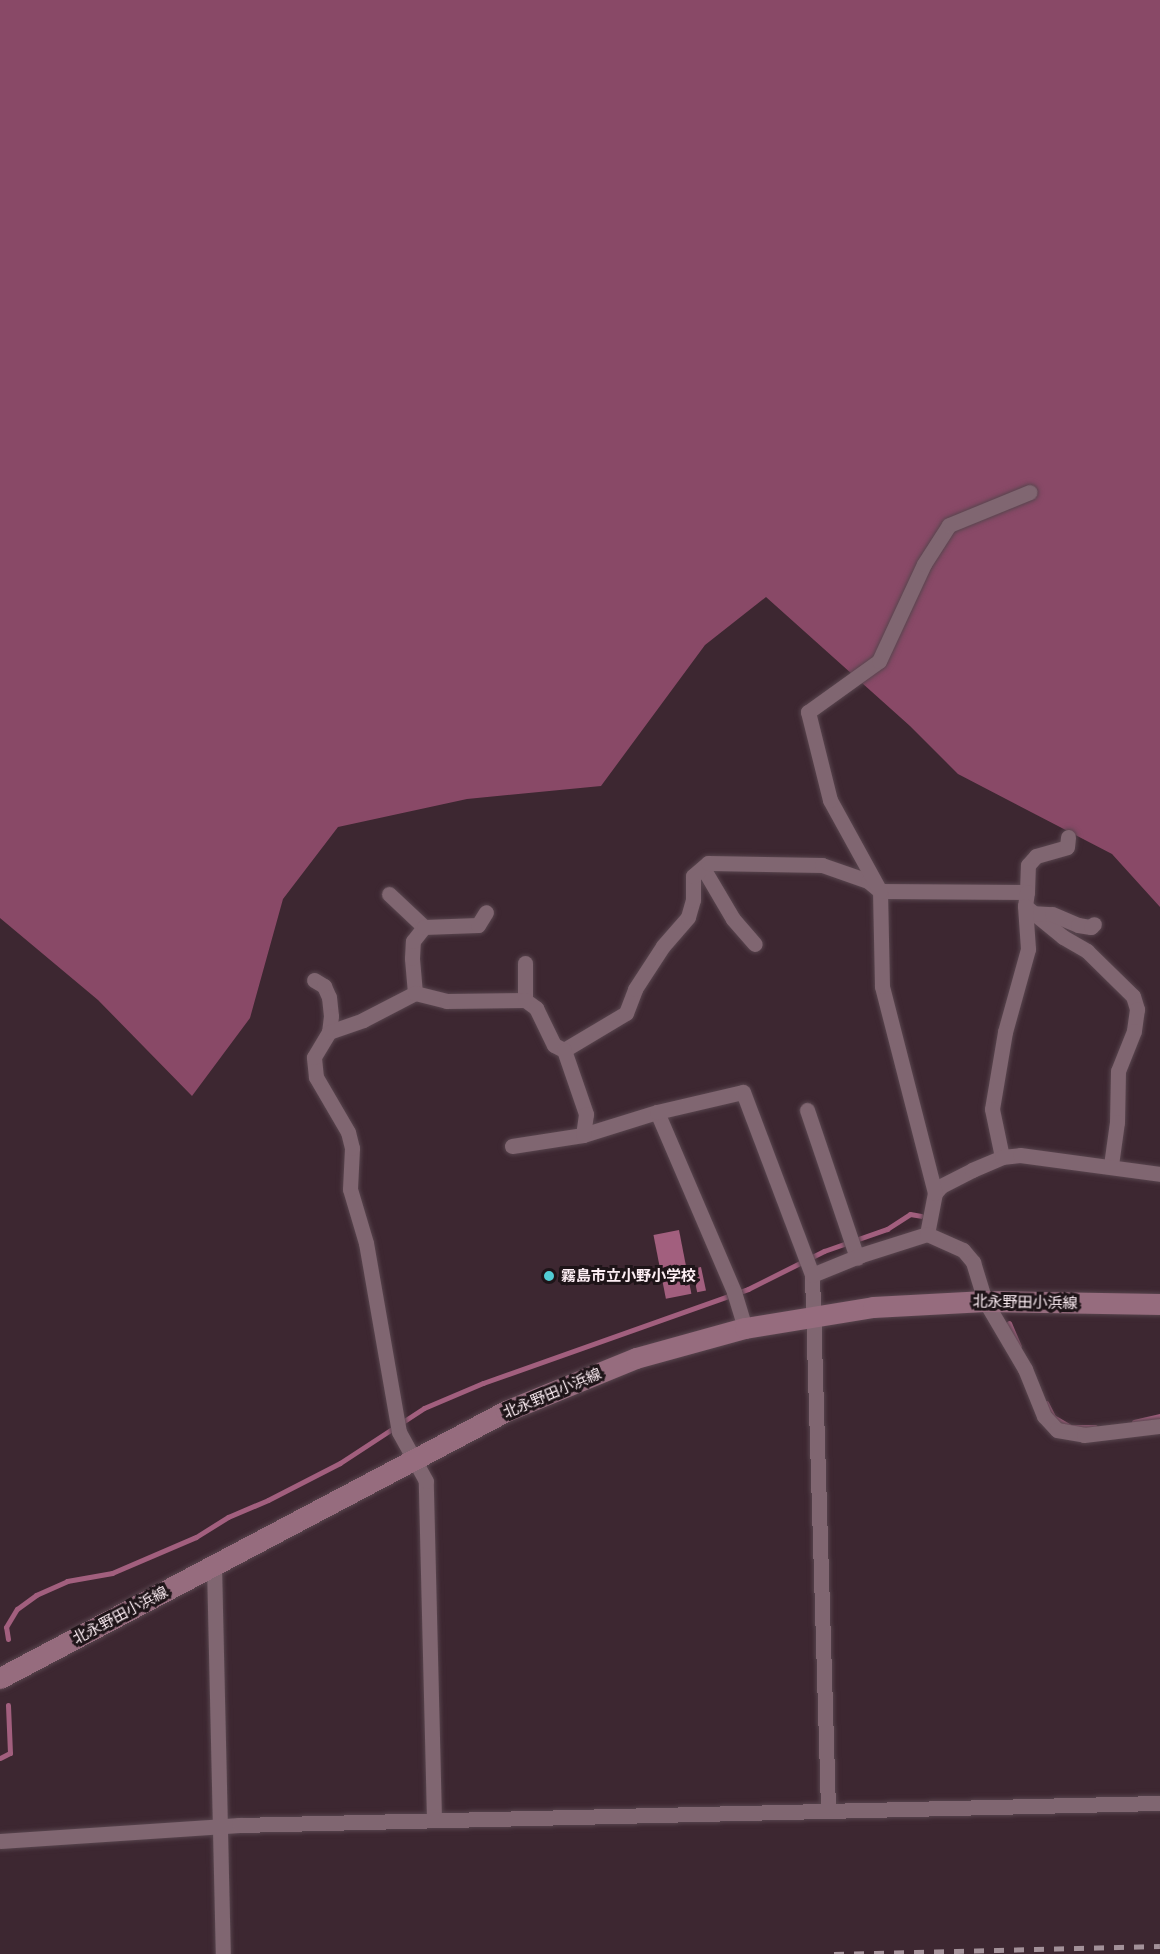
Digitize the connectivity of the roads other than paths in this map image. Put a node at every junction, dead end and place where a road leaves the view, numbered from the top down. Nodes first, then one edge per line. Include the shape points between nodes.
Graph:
1 (1030, 492) dead end
2 (1068, 837) dead end
3 (703, 868) junction
4 (880, 891) junction
5 (389, 894) dead end
6 (1027, 904) junction
7 (486, 912) dead end
8 (1094, 924) dead end
9 (424, 927) junction
10 (754, 944) dead end
11 (525, 963) dead end
12 (314, 980) dead end
13 (415, 993) junction
14 (525, 1000) junction
15 (329, 1032) junction
16 (564, 1050) junction
17 (807, 1110) dead end
18 (657, 1113) junction
19 (583, 1135) junction
20 (512, 1146) dead end
21 (1002, 1157) junction
22 (1111, 1166) junction
23 (1160, 1174) edge
24 (935, 1196) junction
25 (928, 1228) junction
26 (855, 1254) junction
27 (810, 1271) junction
28 (985, 1300) junction
29 (1160, 1304) edge
30 (814, 1315) junction
31 (745, 1328) junction
32 (1160, 1426) edge
33 (414, 1459) junction
34 (214, 1564) junction
35 (0, 1678) edge
36 (1160, 1803) edge
37 (828, 1809) junction
38 (434, 1819) junction
39 (220, 1829) junction
40 (0, 1841) edge
41 (223, 1954) edge

1 - 4 street via 949,525 924,564 879,661 808,712 830,800
2 - 6 street via 1067,848 1035,856 1028,865
3 - 4 street via 708,863 822,865 868,881
3 - 10 street via 733,919
3 - 16 street via 693,876 688,917 663,946 635,990 626,1013
4 - 6 street
4 - 24 street via 882,986
5 - 9 street
6 - 8 street via 1078,925
6 - 21 street via 1028,949 1005,1032 992,1109
6 - 22 street via 1087,951 1133,996 1137,1008 1134,1031 1118,1071
7 - 9 street via 478,926
9 - 13 street via 413,941
11 - 14 street
12 - 15 street via 324,986 329,998
13 - 14 street via 446,1001
13 - 15 street via 363,1020
14 - 16 street via 536,1008 554,1045
15 - 33 street via 314,1057 316,1077 348,1131 352,1148 350,1189 366,1243 395,1415 399,1432
16 - 19 street via 586,1114
17 - 26 street
18 - 19 street
18 - 27 street via 744,1092
18 - 31 street
19 - 20 street
21 - 22 street via 1020,1155
21 - 24 street via 941,1186
22 - 23 street
24 - 25 street
25 - 26 street
25 - 28 street via 963,1250 973,1262
26 - 27 street
27 - 30 street
28 - 29 main road, 北永野田小浜線
28 - 30 main road, 北永野田小浜線
28 - 32 street via 1025,1369 1044,1416 1057,1430 1084,1435
30 - 31 main road, 北永野田小浜線
30 - 37 street
31 - 33 main road, 北永野田小浜線 via 624,1362 506,1411
33 - 34 main road, 北永野田小浜線
33 - 38 street via 426,1482
34 - 35 main road, 北永野田小浜線
34 - 39 street
36 - 37 street
37 - 38 street
38 - 39 street via 239,1825
39 - 40 street
39 - 41 street

